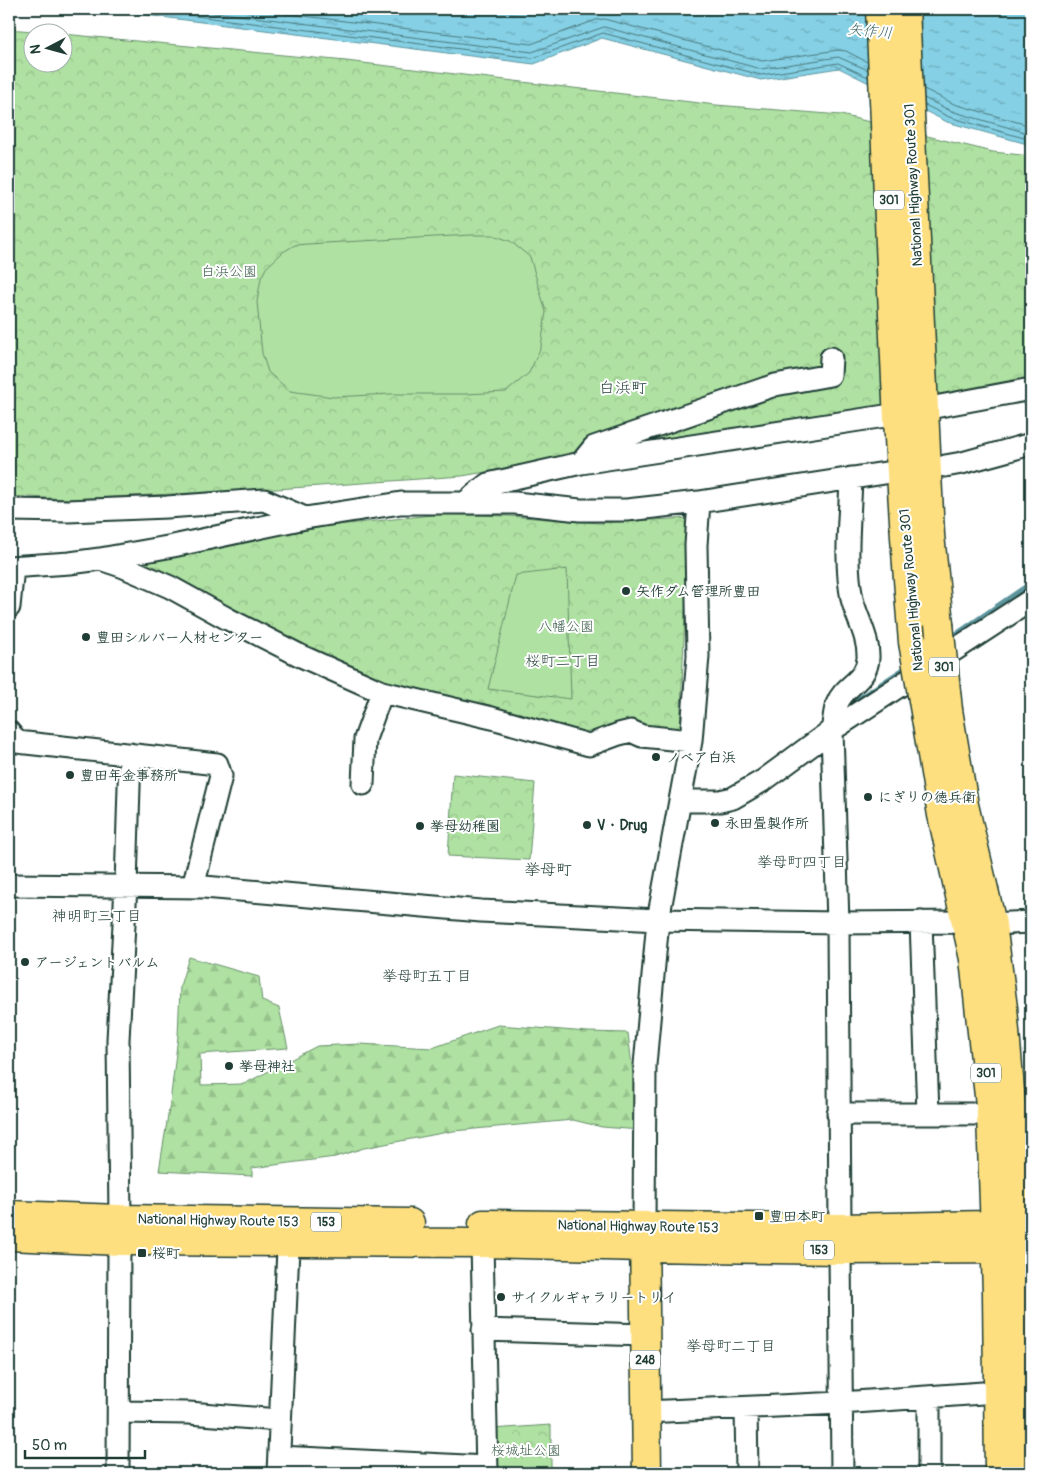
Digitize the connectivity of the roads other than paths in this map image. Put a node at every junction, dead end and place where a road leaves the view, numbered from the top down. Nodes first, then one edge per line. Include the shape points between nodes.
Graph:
1 (880, 9) edge
2 (905, 9) edge
3 (831, 358) dead end
4 (1031, 389) edge
5 (911, 400) junction
6 (1031, 444) edge
7 (580, 463) junction
8 (945, 466) dead end
9 (885, 473) dead end
10 (851, 478) junction
11 (466, 502) junction
12 (699, 502) junction
13 (9, 510) edge
14 (305, 518) junction
15 (100, 559) junction
16 (11, 567) edge
17 (1031, 600) edge
18 (9, 607) edge
19 (382, 692) junction
20 (937, 714) junction
21 (832, 730) junction
22 (9, 732) edge
23 (691, 741) junction
24 (130, 754) junction
25 (363, 784) dead end
26 (680, 799) junction
27 (9, 885) edge
28 (126, 885) junction
29 (193, 886) junction
30 (658, 920) junction
31 (921, 922) junction
32 (1031, 922) edge
33 (838, 923) junction
34 (978, 923) junction
35 (928, 1113) junction
36 (838, 1114) junction
37 (1011, 1114) edge
38 (9, 1215) edge
39 (119, 1230) junction
40 (289, 1231) junction
41 (9, 1236) edge
42 (644, 1237) junction
43 (1015, 1237) edge
44 (840, 1239) junction
45 (482, 1243) junction
46 (483, 1330) junction
47 (645, 1335) junction
48 (1016, 1393) edge
49 (929, 1397) junction
50 (841, 1403) junction
51 (746, 1408) junction
52 (119, 1412) junction
53 (645, 1412) junction
54 (279, 1420) junction
55 (278, 1465) edge
56 (487, 1470) edge
57 (118, 1473) edge
58 (647, 1473) edge
59 (747, 1473) edge
60 (842, 1473) edge
61 (929, 1473) edge
62 (999, 1473) edge
63 (1019, 1473) edge

1 - 5 highway, National Highway Route 301 / 301
2 - 5 highway, National Highway Route 301 / 301
3 - 7 street via 830,375 775,385 594,447
4 - 5 street
5 - 7 street
5 - 20 highway, National Highway Route 301 / 301, bridge via 939,624
5 - 20 highway, National Highway Route 301 / 301, bridge via 907,570 913,642
6 - 8 street
7 - 11 street via 488,484
9 - 10 street
10 - 12 street
10 - 21 street via 848,566 852,600 867,640 868,659 862,676 837,703
11 - 12 street via 617,510
11 - 14 street via 401,503
12 - 23 street via 696,545 698,656
13 - 14 street via 68,511 264,500
14 - 15 street
15 - 16 street
15 - 19 street via 170,587 301,656
16 - 18 street
17 - 21 street
19 - 23 street via 589,744 631,731 642,736
19 - 25 street via 368,731
20 - 34 highway, National Highway Route 301 / 301 via 942,815
21 - 26 street via 764,780 732,798 720,801
21 - 33 street
22 - 24 street via 16,742
23 - 26 street
24 - 28 street
24 - 29 street via 217,764 221,776
26 - 30 street
27 - 28 street
28 - 29 street
28 - 39 street via 118,1040
29 - 30 street via 481,911
30 - 33 street
30 - 42 street via 645,1065
31 - 33 street
31 - 34 street
31 - 35 street
32 - 34 street
33 - 36 street
34 - 37 highway, National Highway Route 301 / 301 via 1004,1008
35 - 36 street
35 - 37 street
36 - 44 street
37 - 43 highway, National Highway Route 301 / 301
38 - 39 highway, National Highway Route 153 / 153
39 - 40 highway, National Highway Route 153 / 153
39 - 41 highway, National Highway Route 153 / 153
39 - 52 street
40 - 42 highway, National Highway Route 153 / 153
40 - 45 highway, National Highway Route 153 / 153
40 - 54 street
42 - 44 highway, National Highway Route 153 / 153
42 - 45 highway, National Highway Route 153 / 153
42 - 47 highway, 248
43 - 44 highway, National Highway Route 153 / 153
43 - 48 highway via 997,1293
44 - 50 street
45 - 46 street
46 - 47 street
46 - 56 street
47 - 53 highway, 248
48 - 49 street
48 - 62 highway
48 - 63 highway
49 - 50 street
49 - 61 street
50 - 51 street
50 - 60 street
51 - 53 street
51 - 59 street
52 - 54 street via 189,1412
52 - 57 street
53 - 58 highway, 248
54 - 55 street
55 - 56 street

